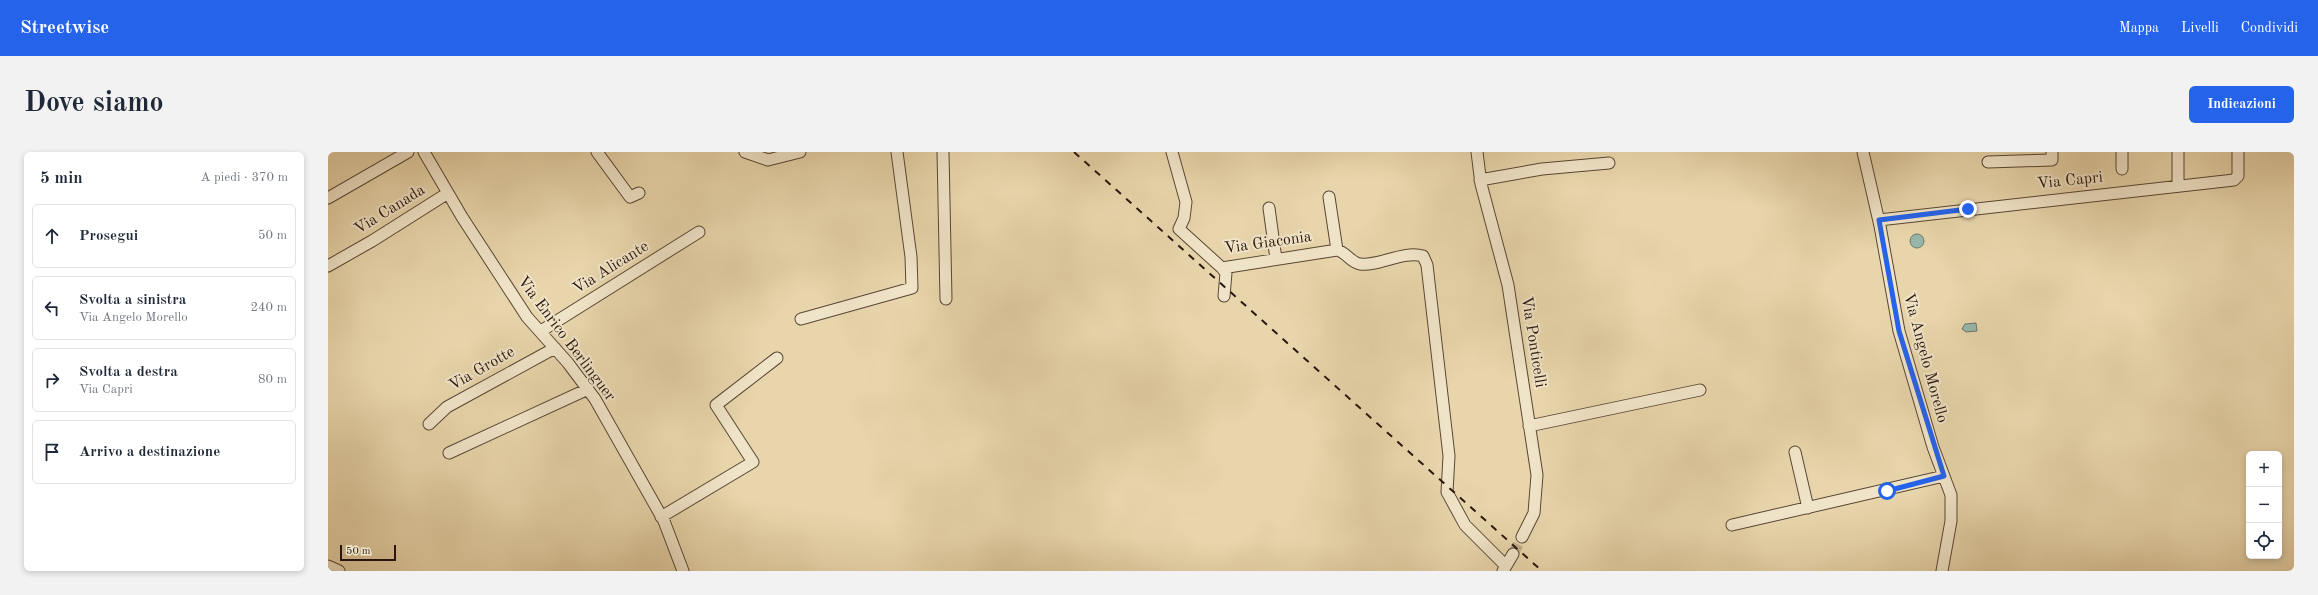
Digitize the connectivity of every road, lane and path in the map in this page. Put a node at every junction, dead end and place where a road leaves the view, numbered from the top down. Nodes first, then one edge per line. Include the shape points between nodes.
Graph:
1 (408, 152) edge
2 (424, 152) edge
3 (597, 152) edge
4 (745, 152) edge
5 (800, 152) edge
6 (898, 152) edge
7 (943, 152) edge
8 (1172, 152) edge
9 (1477, 152) edge
10 (1863, 152) edge
11 (2052, 152) edge
12 (2122, 152) edge
13 (2178, 152) edge
14 (2238, 152) edge
15 (1988, 162) dead end
16 (1609, 163) dead end
17 (2122, 169) dead end
18 (1480, 180) junction
19 (2178, 186) junction
20 (448, 193) junction
21 (639, 193) dead end
22 (1329, 197) dead end
23 (328, 198) edge
24 (1269, 208) dead end
25 (1879, 220) junction
26 (699, 232) dead end
27 (1337, 250) junction
28 (1276, 259) junction
29 (328, 266) edge
30 (1222, 268) junction
31 (1224, 296) dead end
32 (946, 299) dead end
33 (802, 319) dead end
34 (540, 331) junction
35 (555, 348) junction
36 (777, 358) dead end
37 (588, 389) junction
38 (1700, 390) dead end
39 (429, 424) dead end
40 (1529, 426) junction
41 (1795, 452) dead end
42 (449, 453) dead end
43 (1944, 476) junction
44 (1808, 508) junction
45 (661, 517) junction
46 (1732, 525) dead end
47 (1522, 537) tunnel mouth
48 (1513, 554) tunnel mouth
49 (1504, 568) edge
50 (684, 571) edge
51 (1942, 571) edge

1 - 23 street
2 - 20 street, Via Enrico Berlinguer
3 - 21 street via 630,197
4 - 5 street via 768,160
6 - 33 street via 911,257 912,288
7 - 32 street
8 - 30 street, Via Giaconia via 1186,202 1184,218 1179,229
9 - 18 street, Via Ponticelli
10 - 25 street, Via Angelo Morello
11 - 15 street via 2052,160
12 - 17 street
13 - 19 street
14 - 19 street, Via Capri via 2237,178
16 - 18 street via 1542,169
18 - 40 street, Via Ponticelli via 1508,285
19 - 25 street, Via Capri
20 - 29 street, Via Canada
20 - 34 street, Via Enrico Berlinguer via 527,317
22 - 27 street
24 - 28 street
25 - 43 street, Via Angelo Morello via 1899,331
26 - 34 street, Via Alicante
27 - 28 street, Via Giaconia
27 - 49 street via 1343,251 1362,265 1414,255 1424,258 1450,456 1447,492 1465,525
28 - 30 street, Via Giaconia
30 - 31 street via 1226,273
34 - 35 street, Via Enrico Berlinguer
35 - 37 street, Via Enrico Berlinguer
35 - 39 street, Via Grotte via 447,407
36 - 45 street via 716,403 753,462
37 - 42 street
37 - 45 street, Via Enrico Berlinguer
38 - 40 street
40 - 47 street, Via Ponticelli via 1537,475 1534,513
41 - 44 street
43 - 44 street
43 - 51 street, Via Angelo Morello via 1952,511
44 - 46 street
45 - 50 street, Via Enrico Berlinguer
48 - 49 street

